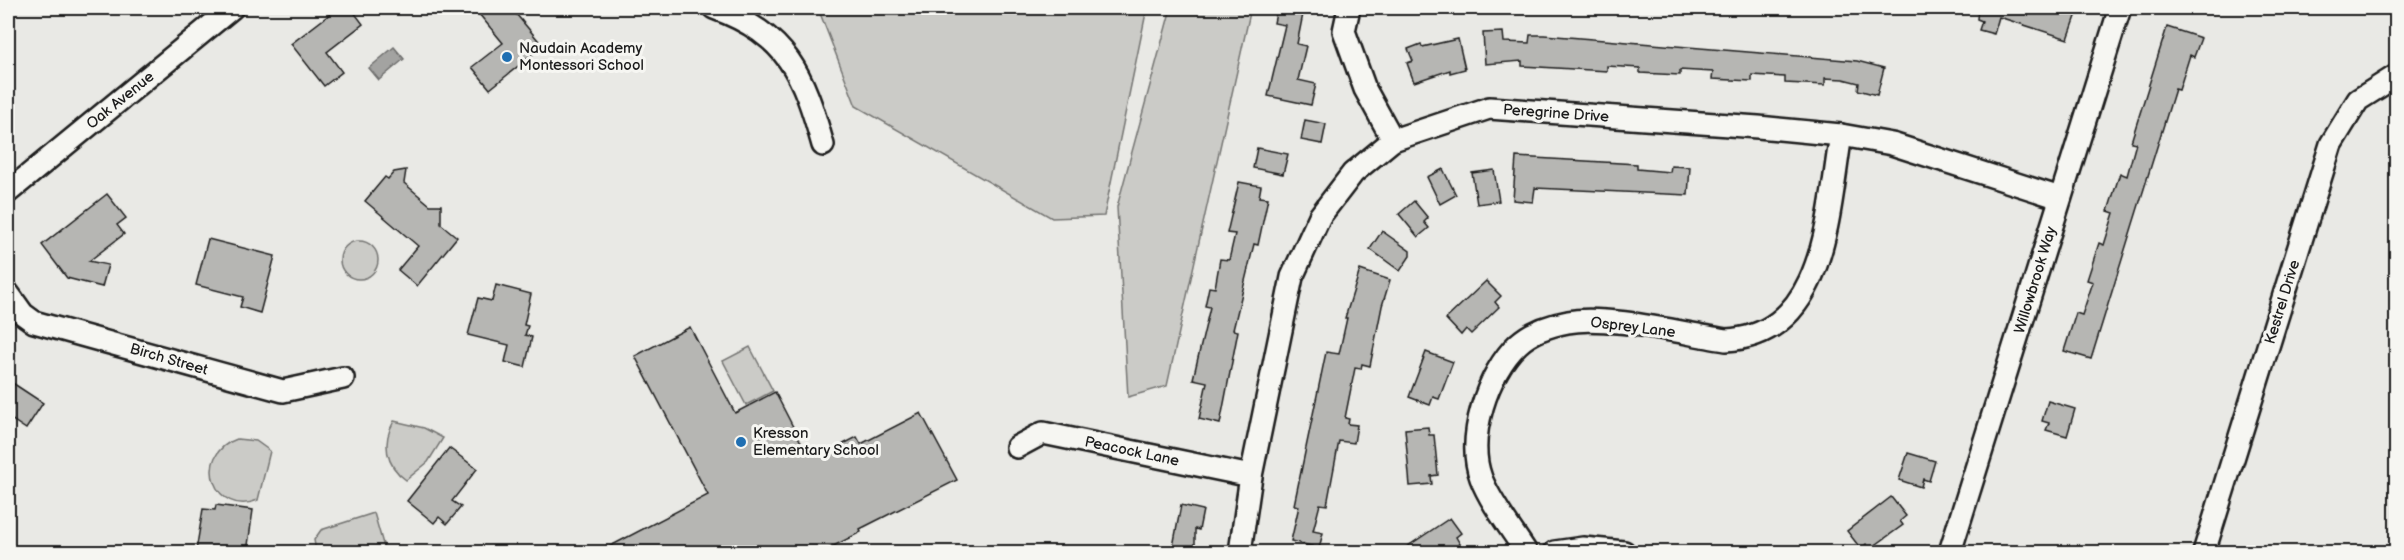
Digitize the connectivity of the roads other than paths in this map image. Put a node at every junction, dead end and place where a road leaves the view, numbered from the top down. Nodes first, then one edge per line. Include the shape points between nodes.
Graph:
1 (232, 8) edge
2 (714, 8) edge
3 (1349, 8) edge
4 (2120, 8) edge
5 (2397, 76) edge
6 (1841, 135) junction
7 (1393, 140) junction
8 (823, 145) dead end
9 (8, 192) edge
10 (2060, 198) junction
11 (8, 293) edge
12 (343, 378) dead end
13 (1017, 447) dead end
14 (1251, 476) junction
15 (1240, 552) edge
16 (1526, 552) edge
17 (1555, 552) edge
18 (1624, 552) edge
19 (1950, 552) edge
20 (2204, 552) edge

1 - 9 street, Oak Avenue
2 - 8 street via 752,24 778,46 809,94
3 - 7 street via 1344,31 1365,89
4 - 10 street, Willowbrook Way
5 - 20 street, Kestrel Drive via 2358,100 2331,144
6 - 7 street, Peregrine Drive via 1488,108
6 - 10 street, Peregrine Drive via 1892,144
6 - 16 street, Osprey Lane via 1822,247 1812,276 1791,312 1772,326 1744,339 1726,340 1597,320 1569,321 1534,332 1518,344 1490,388 1478,423 1475,450 1481,479
7 - 14 street, Peregrine Drive via 1353,173 1320,216 1292,277
10 - 19 street, Willowbrook Way
11 - 12 street, Birch Street via 23,315 34,322 283,391
13 - 14 street, Peacock Lane via 1043,433
14 - 15 street, Peregrine Drive
17 - 18 street via 1583,548

